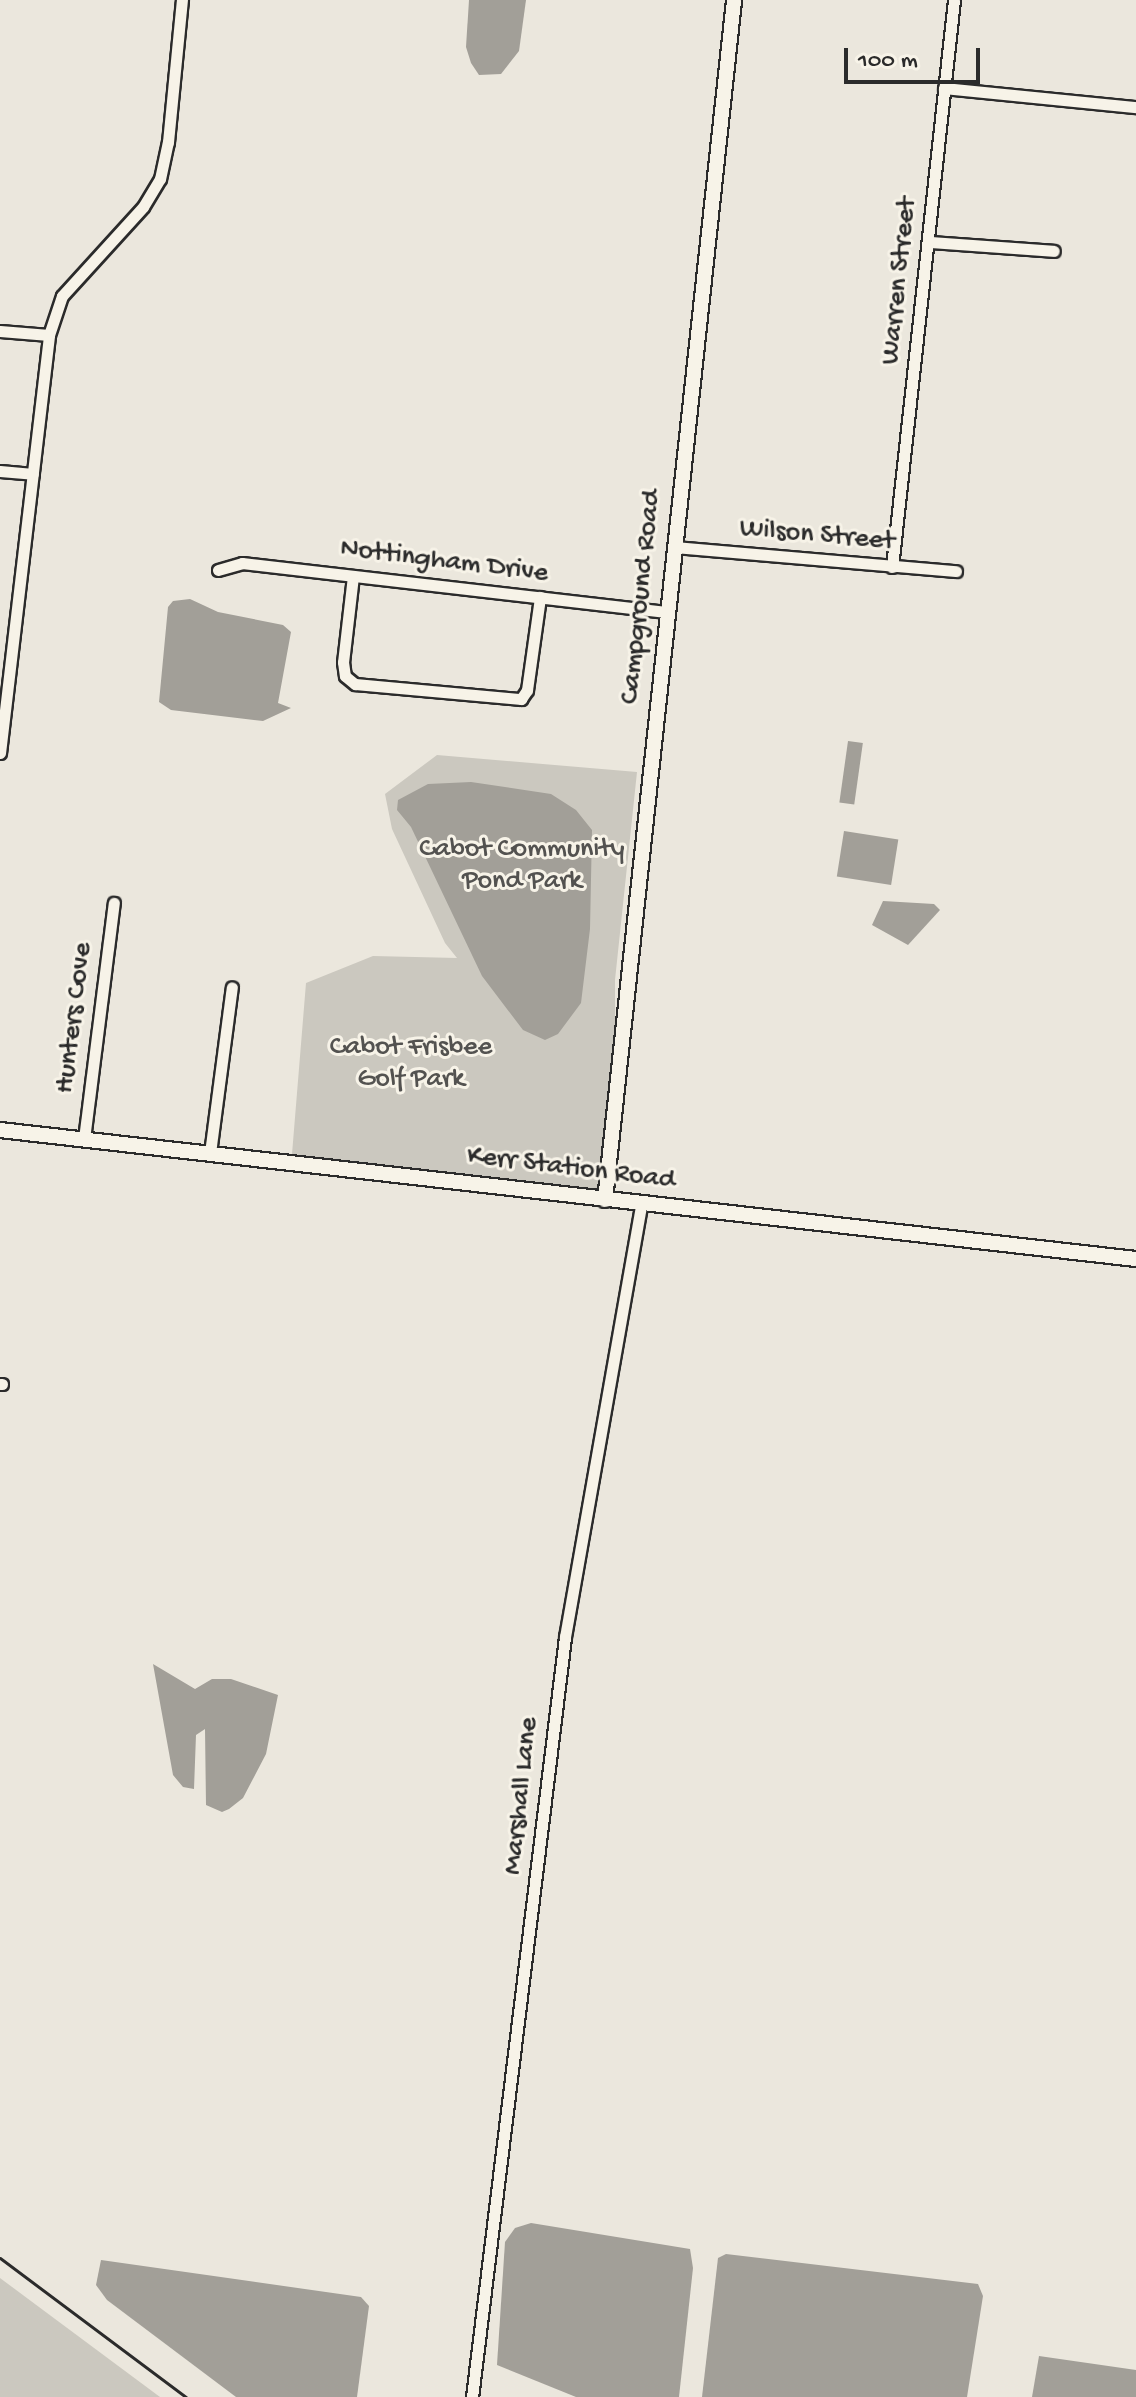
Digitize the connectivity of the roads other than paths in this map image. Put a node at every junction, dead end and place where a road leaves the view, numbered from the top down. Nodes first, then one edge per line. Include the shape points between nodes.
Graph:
1 (182, 0) edge
2 (734, 0) edge
3 (954, 0) edge
4 (944, 88) junction
5 (1136, 107) edge
6 (929, 242) junction
7 (1054, 251) dead end
8 (0, 331) edge
9 (49, 335) junction
10 (0, 471) edge
11 (33, 474) junction
12 (674, 547) junction
13 (892, 567) junction
14 (218, 570) dead end
15 (956, 571) dead end
16 (353, 576) junction
17 (540, 597) junction
18 (666, 612) junction
19 (0, 753) edge
20 (114, 903) dead end
21 (232, 987) dead end
22 (0, 1130) edge
23 (84, 1139) junction
24 (210, 1153) junction
25 (605, 1200) junction
26 (641, 1204) junction
27 (1136, 1259) edge
28 (472, 2397) edge

1 - 9 street via 160,179 143,207 62,296
2 - 12 street, Campground Road
3 - 4 street, Warren Street
4 - 5 street
4 - 6 street, Warren Street
6 - 7 street
6 - 13 street, Warren Street
8 - 9 street
9 - 11 street
10 - 11 street
11 - 19 street
12 - 13 street, Wilson Street
12 - 18 street, Campground Road
13 - 15 street, Wilson Street
14 - 16 street, Nottingham Drive via 242,563
16 - 17 street, Nottingham Drive
16 - 17 street via 345,676 370,686 521,699 527,690
17 - 18 street, Nottingham Drive
18 - 25 street, Campground Road
20 - 23 street, Hunters Cove
21 - 24 street
22 - 23 street, Kerr Station Road
23 - 24 street, Kerr Station Road
24 - 25 street, Kerr Station Road
25 - 26 street, Kerr Station Road
26 - 27 street, Kerr Station Road
26 - 28 street, Marshall Lane via 565,1637

